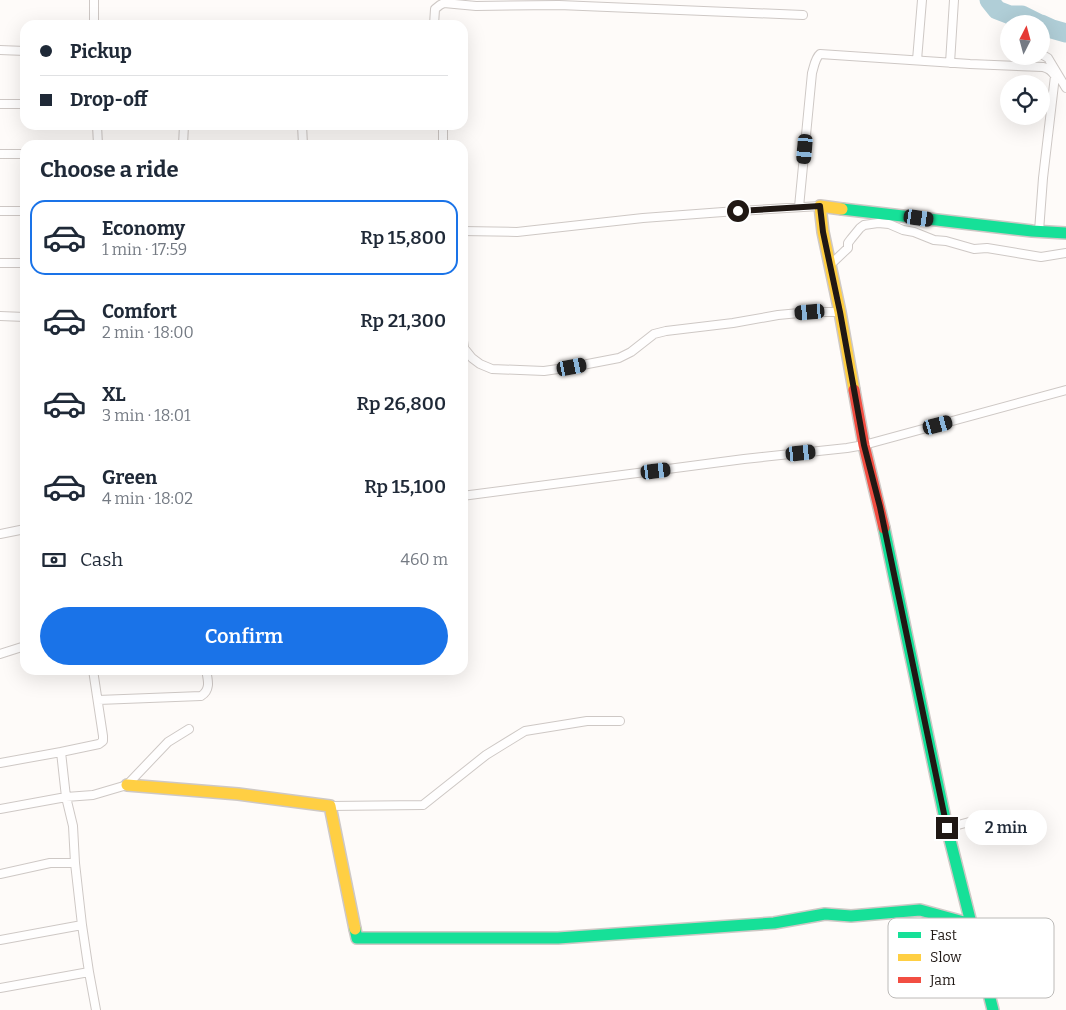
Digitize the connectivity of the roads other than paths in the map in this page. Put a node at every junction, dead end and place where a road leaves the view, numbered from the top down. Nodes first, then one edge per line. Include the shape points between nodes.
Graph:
1 (94, 0) edge
2 (922, 0) edge
3 (954, 0) edge
4 (803, 15) dead end
5 (94, 20) edge
6 (434, 20) edge
7 (0, 50) edge
8 (20, 51) edge
9 (917, 60) junction
10 (1050, 61) edge
11 (950, 62) junction
12 (1066, 88) edge
13 (0, 104) edge
14 (20, 104) edge
15 (0, 154) edge
16 (20, 154) edge
17 (820, 206) junction
18 (799, 207) junction
19 (0, 211) edge
20 (20, 211) edge
21 (468, 231) edge
22 (1039, 231) junction
23 (1066, 233) edge
24 (1066, 253) edge
25 (0, 263) edge
26 (20, 263) edge
27 (830, 265) junction
28 (840, 312) junction
29 (0, 316) edge
30 (20, 317) edge
31 (468, 353) edge
32 (1066, 390) edge
33 (864, 445) junction
34 (468, 495) edge
35 (20, 530) edge
36 (0, 534) edge
37 (20, 648) edge
38 (0, 654) edge
39 (94, 675) edge
40 (207, 675) edge
41 (98, 700) junction
42 (620, 720) dead end
43 (189, 729) dead end
44 (61, 752) junction
45 (0, 763) edge
46 (127, 786) junction
47 (66, 797) junction
48 (330, 806) junction
49 (0, 809) edge
50 (984, 818) dead end
51 (947, 828) junction
52 (75, 864) junction
53 (0, 874) edge
54 (949, 918) edge
55 (970, 918) edge
56 (82, 925) junction
57 (0, 940) edge
58 (89, 972) junction
59 (0, 988) edge
60 (96, 1010) edge

1 - 5 street
2 - 9 street
3 - 11 street
4 - 6 street via 444,3 435,9
7 - 8 street
9 - 11 street
9 - 18 street via 818,56 812,73
10 - 12 street
11 - 22 street via 1043,67 1055,76
13 - 14 street
15 - 16 street
17 - 18 street
17 - 22 street
17 - 27 street
18 - 21 street via 643,218 517,232
19 - 20 street
22 - 23 street
24 - 27 street via 1041,257 974,249 878,223 860,228 848,243 848,248
25 - 26 street
27 - 28 street
28 - 31 street via 778,315 666,331 654,334 619,358 544,371 492,369
28 - 33 street
29 - 30 street
32 - 33 street
33 - 34 street
33 - 51 street
35 - 36 street
37 - 38 street
39 - 41 street
40 - 41 street via 208,688 201,696
41 - 44 street via 103,741
42 - 48 street via 587,721 525,731 486,755 423,805
43 - 46 street via 168,742
44 - 45 street
44 - 47 street
46 - 47 street via 94,795
46 - 48 street via 238,794
47 - 49 street
47 - 52 street via 73,826
48 - 54 street via 357,938 558,938 774,923 825,914 851,916 920,910
50 - 51 street
51 - 55 street
52 - 53 street via 50,863
52 - 56 street
56 - 57 street
56 - 58 street
58 - 59 street
58 - 60 street

